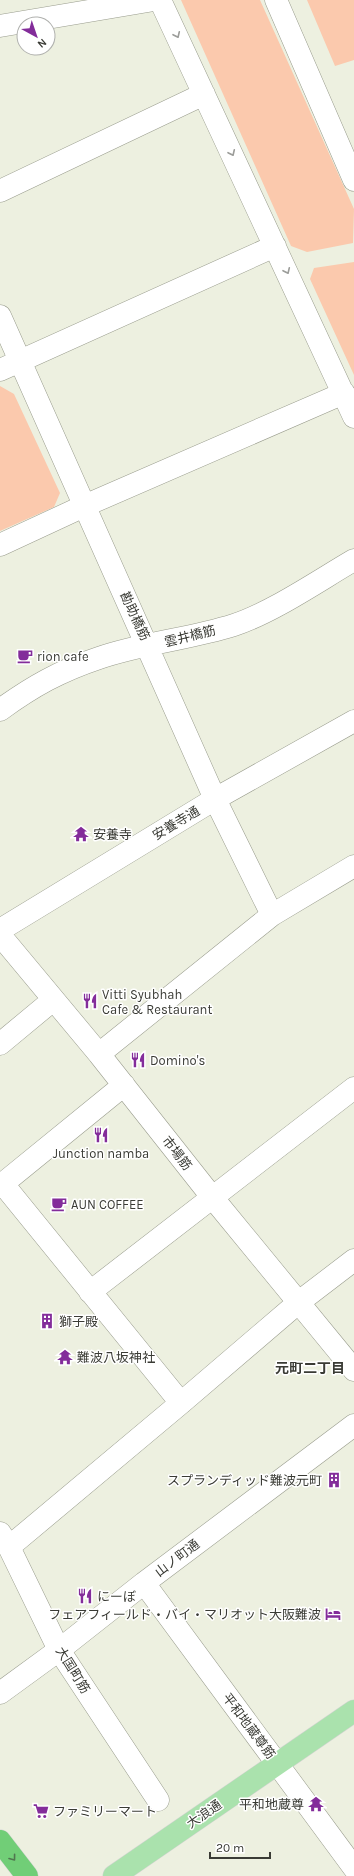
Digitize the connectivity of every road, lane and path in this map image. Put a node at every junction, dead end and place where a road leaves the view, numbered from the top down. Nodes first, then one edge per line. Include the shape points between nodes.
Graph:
1 (154, 0) edge
2 (160, 0) edge
3 (276, 0) edge
4 (0, 26) edge
5 (204, 94) junction
6 (354, 180) edge
7 (0, 191) edge
8 (275, 246) junction
9 (0, 316) edge
10 (20, 361) junction
11 (0, 370) edge
12 (344, 393) junction
13 (354, 416) edge
14 (84, 506) junction
15 (0, 545) edge
16 (354, 560) edge
17 (148, 646) junction
18 (0, 710) edge
19 (354, 721) edge
20 (216, 799) junction
21 (354, 866) edge
22 (272, 915) junction
23 (0, 930) edge
24 (0, 935) edge
25 (53, 1000) junction
26 (0, 1044) edge
27 (99, 1054) junction
28 (124, 1085) junction
29 (354, 1088) edge
30 (1, 1185) edge
31 (212, 1197) junction
32 (354, 1260) edge
33 (90, 1292) junction
34 (299, 1302) junction
35 (354, 1370) edge
36 (181, 1403) junction
37 (354, 1425) edge
38 (4, 1540) edge
39 (144, 1583) junction
40 (59, 1650) junction
41 (0, 1693) edge
42 (354, 1711) edge
43 (277, 1764) junction
44 (158, 1800) dead end
45 (0, 1841) edge
46 (354, 1868) edge
47 (27, 1876) edge
48 (114, 1876) edge

1 - 4 street
2 -> 5 street
3 - 6 street
5 - 7 street
5 -> 8 street
8 - 10 street
8 -> 12 street
9 - 10 street, 勘助橋筋
10 - 11 street
10 - 14 street, 勘助橋筋
12 - 13 street
12 - 14 street
14 - 15 street
14 - 17 street, 勘助橋筋
16 - 17 street, 雲井橋筋 via 271,607 235,624
17 - 18 street, 雲井橋筋 via 100,657 57,673 30,688
17 - 20 street, 勘助橋筋
19 - 20 street, 安養寺通
20 - 22 street, 勘助橋筋
20 - 23 street, 安養寺通
21 - 22 street
22 - 27 street
24 - 25 street, 市場筋
25 - 26 street
25 - 27 street, 市場筋
27 - 28 street, 市場筋
28 - 30 street
28 - 31 street, 市場筋
29 - 31 street
30 - 33 street
31 - 33 street
31 - 34 street, 市場筋
32 - 34 street
33 - 36 street
34 - 35 street, 市場筋
34 - 36 street
36 - 38 street
37 - 39 street, 山ノ町通
38 - 40 street, 大国町筋
39 - 40 street, 山ノ町通
39 - 43 street, 平和地蔵尊筋
40 - 41 street, 山ノ町通
40 - 44 street, 大国町筋
42 - 43 main road, 大浪通
43 - 46 street, 平和地蔵尊筋
43 - 48 main road, 大浪通
45 -> 47 highway

